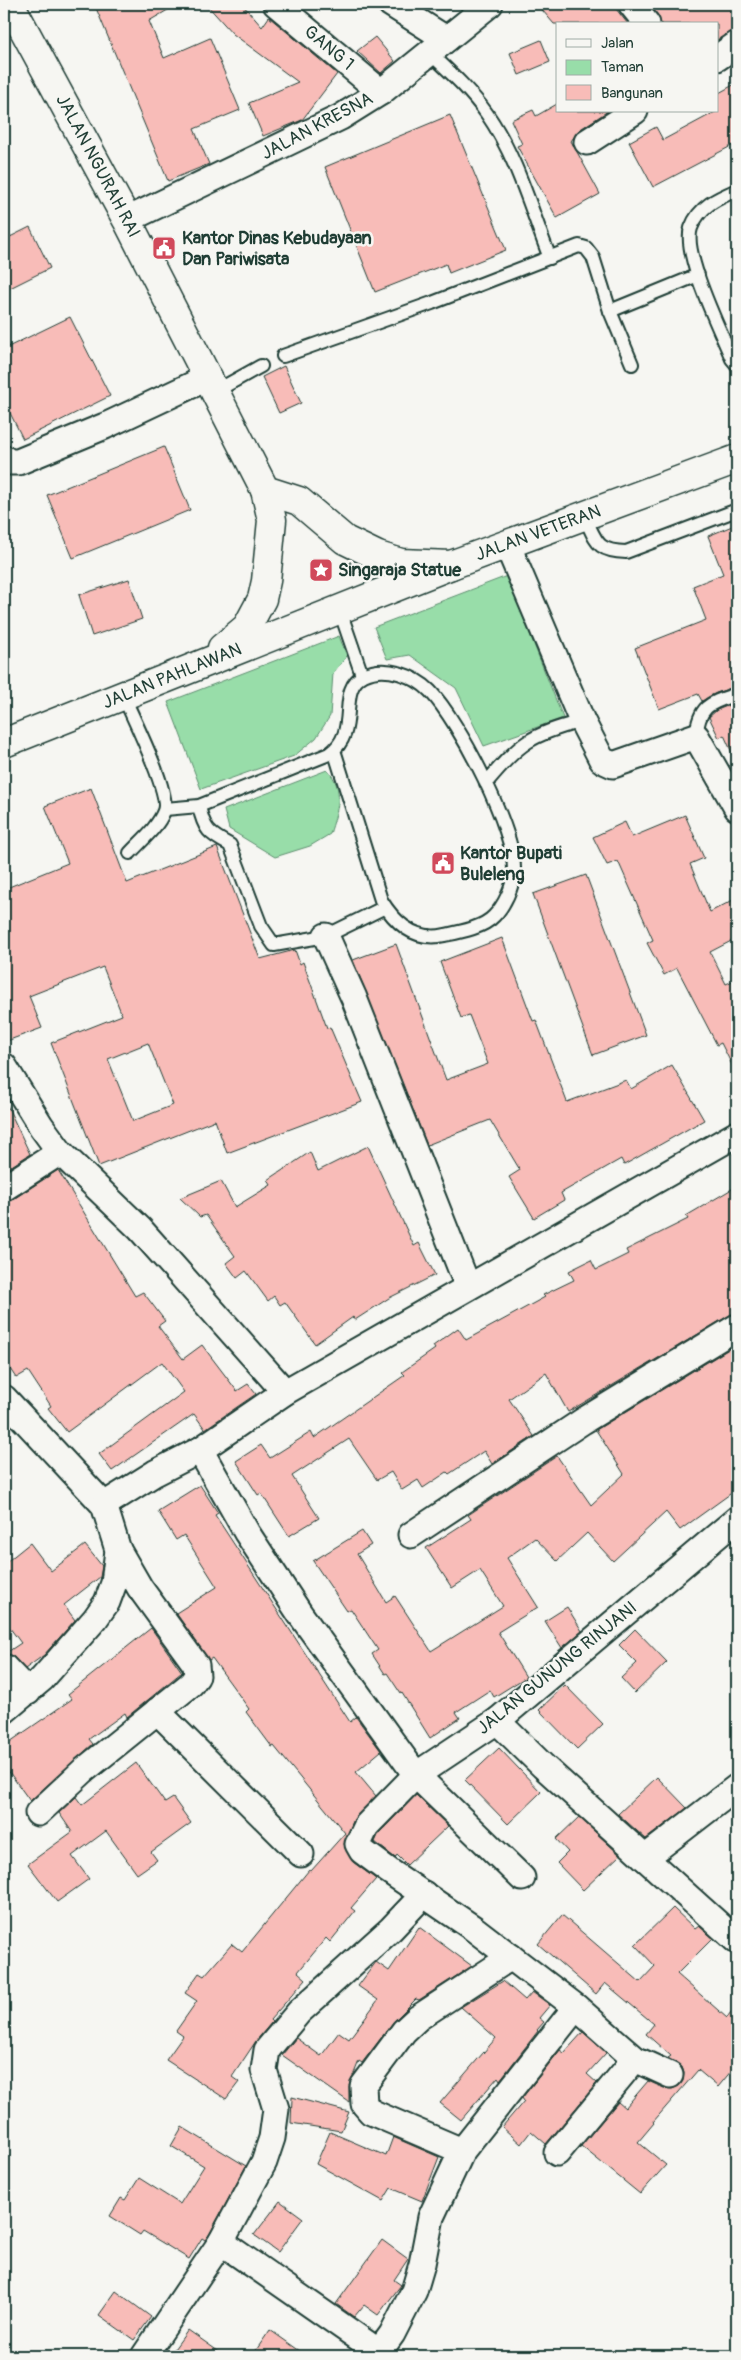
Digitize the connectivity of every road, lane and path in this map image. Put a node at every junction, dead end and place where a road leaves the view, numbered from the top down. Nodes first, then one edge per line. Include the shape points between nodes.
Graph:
1 (10, 4) edge
2 (276, 4) edge
3 (391, 4) edge
4 (490, 4) edge
5 (631, 4) edge
6 (645, 22) edge
7 (737, 44) edge
8 (438, 46) junction
9 (718, 57) edge
10 (381, 92) junction
11 (633, 112) edge
12 (587, 142) dead end
13 (737, 190) edge
14 (127, 220) junction
15 (550, 258) junction
16 (698, 275) junction
17 (610, 312) junction
18 (283, 356) dead end
19 (632, 364) dead end
20 (737, 365) edge
21 (261, 366) dead end
22 (212, 384) junction
23 (4, 458) edge
24 (737, 459) edge
25 (265, 490) junction
26 (737, 510) edge
27 (584, 516) junction
28 (507, 544) junction
29 (451, 565) junction
30 (339, 608) junction
31 (200, 664) junction
32 (362, 675) junction
33 (737, 694) edge
34 (124, 695) junction
35 (582, 721) junction
36 (696, 736) junction
37 (4, 743) edge
38 (334, 750) junction
39 (486, 782) junction
40 (199, 806) junction
41 (737, 808) edge
42 (164, 810) junction
43 (130, 854) dead end
44 (385, 907) junction
45 (326, 936) junction
46 (4, 1066) edge
47 (737, 1134) edge
48 (60, 1152) junction
49 (4, 1188) edge
50 (468, 1287) junction
51 (737, 1327) edge
52 (285, 1392) junction
53 (4, 1398) edge
54 (200, 1450) junction
55 (104, 1505) junction
56 (737, 1519) edge
57 (411, 1535) dead end
58 (118, 1550) junction
59 (4, 1667) edge
60 (28, 1692) junction
61 (4, 1711) edge
62 (157, 1711) junction
63 (497, 1721) junction
64 (416, 1775) junction
65 (737, 1787) edge
66 (38, 1813) dead end
67 (301, 1854) dead end
68 (645, 1858) junction
69 (522, 1878) dead end
70 (424, 1894) junction
71 (736, 1938) edge
72 (511, 1957) junction
73 (576, 2007) junction
74 (635, 2058) junction
75 (670, 2075) dead end
76 (462, 2151) junction
77 (557, 2153) dead end
78 (221, 2242) junction
79 (378, 2354) edge
80 (144, 2356) edge

1 - 14 main road, JALAN NGURAH RAI
2 - 10 street, GANG 1
3 - 8 street
4 - 8 street, JALAN KRESNA
5 - 6 street
7 - 9 street
8 - 10 street, JALAN KRESNA
8 - 15 lane via 503,140
10 - 14 street, JALAN KRESNA via 341,117
11 - 12 street
13 - 16 lane via 705,207 691,228
14 - 22 main road, JALAN NGURAH RAI
15 - 17 lane via 579,246 586,248 593,257
15 - 18 lane
16 - 17 lane
16 - 20 lane
17 - 19 lane
21 - 22 lane
22 - 23 street via 18,462
22 - 25 main road, JALAN NGURAH RAI
24 - 27 main road, JALAN VETERAN
25 - 29 main road via 298,500 345,540 378,556 400,563
25 - 31 main road, JALAN NGURAH RAI via 272,520 262,599 237,637
26 - 27 lane via 626,552 610,552 600,546
27 - 28 main road, JALAN VETERAN
28 - 29 main road, JALAN VETERAN
28 - 35 street
29 - 30 main road, JALAN VETERAN
30 - 31 main road, JALAN PAHLAWAN
30 - 32 lane
31 - 34 main road, JALAN PAHLAWAN
32 - 38 lane via 351,690 345,736
32 - 39 lane via 379,671 402,674 430,691 474,757
33 - 36 lane via 708,704 698,719
34 - 37 main road, JALAN PAHLAWAN
34 - 42 lane via 160,783
35 - 36 street via 597,754 614,765
35 - 39 lane via 532,738 513,751
36 - 41 street
38 - 40 lane
38 - 44 lane
39 - 44 lane via 510,849 514,872 509,892 499,910 492,918 474,927 427,937 417,936 402,926
40 - 42 lane
40 - 45 lane via 203,823 212,835 230,845 260,926 274,945
42 - 43 lane
44 - 45 lane
45 - 50 street
46 - 48 street
47 - 50 street
48 - 49 street
48 - 52 street via 140,1229
50 - 52 street
51 - 57 street via 583,1421
52 - 54 street
53 - 55 street
54 - 55 street
54 - 64 street via 247,1533 300,1614
55 - 58 street
56 - 63 street, JALAN GUNUNG RINJANI
58 - 60 street via 114,1583 107,1602
58 - 62 street via 140,1588 196,1665 197,1676 191,1684
59 - 60 street
60 - 61 street
62 - 66 street via 82,1770
62 - 67 street
63 - 64 street, JALAN GUNUNG RINJANI
63 - 68 street
64 - 69 street
64 - 70 street, JALAN GUNUNG RINJANI via 368,1826 358,1844 362,1851
65 - 68 street
68 - 71 street
70 - 72 street
70 - 78 street via 299,2012 267,2050 264,2070 276,2109 272,2138 264,2162
72 - 73 street
72 - 76 street via 418,2018 404,2031 363,2086 364,2104 371,2112
73 - 74 street
73 - 76 street
74 - 75 street
74 - 77 street
76 - 79 street via 431,2217 414,2291
78 - 79 street
78 - 80 street

